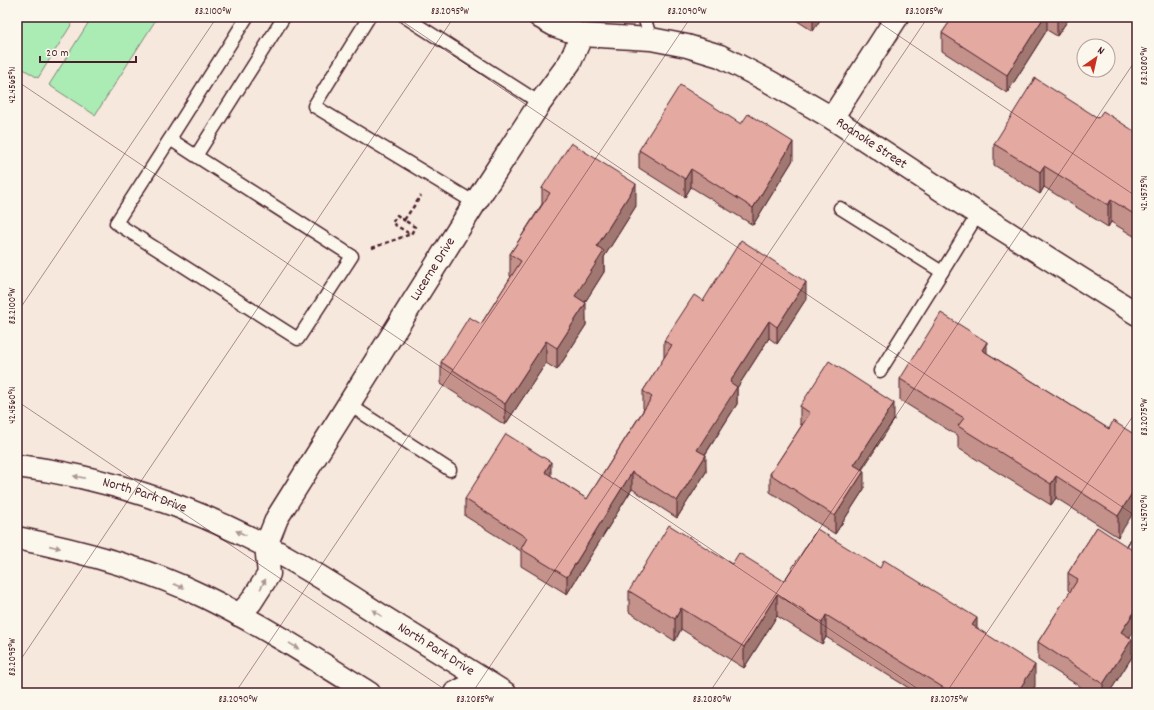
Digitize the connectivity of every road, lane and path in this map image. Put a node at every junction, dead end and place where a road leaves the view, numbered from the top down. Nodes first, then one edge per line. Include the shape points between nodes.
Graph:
1 (248, 17) edge
2 (284, 17) edge
3 (369, 17) edge
4 (406, 17) edge
5 (540, 17) edge
6 (644, 17) edge
7 (897, 17) edge
8 (582, 35) junction
9 (651, 39) junction
10 (540, 102) junction
11 (832, 118) junction
12 (171, 137) junction
13 (196, 156) junction
14 (433, 178) junction
15 (475, 203) junction
16 (840, 208) dead end
17 (978, 214) junction
18 (411, 234) junction
19 (352, 255) junction
20 (942, 272) junction
21 (1137, 314) edge
22 (880, 371) dead end
23 (348, 404) junction
24 (17, 466) edge
25 (450, 470) dead end
26 (17, 538) edge
27 (266, 545) junction
28 (239, 615) junction
29 (483, 679) junction
30 (370, 693) edge
31 (455, 693) edge
32 (505, 693) edge

1 - 12 lane
2 - 13 lane
3 - 14 lane via 314,106
4 - 10 lane
5 - 8 street
6 - 9 lane
7 - 11 street
8 - 9 street, Roanoke Street
8 - 10 street, Lucerne Drive via 570,62
9 - 11 street, Roanoke Street via 720,56
10 - 15 street, Lucerne Drive
11 - 17 street, Roanoke Street
12 - 19 lane
12 - 19 lane via 116,223 299,340
13 - 19 lane
13 - 19 lane via 170,139 116,223 298,340
14 - 15 lane
14 - 18 path via 404,220 415,227
15 - 23 street, Lucerne Drive
16 - 20 lane
17 - 20 lane
17 - 21 street, Roanoke Street
18 - 18 path via 416,227 397,215 392,223
18 - 19 path
20 - 22 lane
23 - 25 lane
23 - 27 street, Lucerne Drive via 278,518
27 -> 24 street, North Park Drive via 208,518 150,496 93,480
26 -> 28 street via 89,554 157,577 204,596
28 -> 27 street via 252,602 269,574
29 -> 27 street, North Park Drive via 304,566
28 -> 30 street
29 - 31 street, North Park Drive
29 - 32 street, North Park Drive

